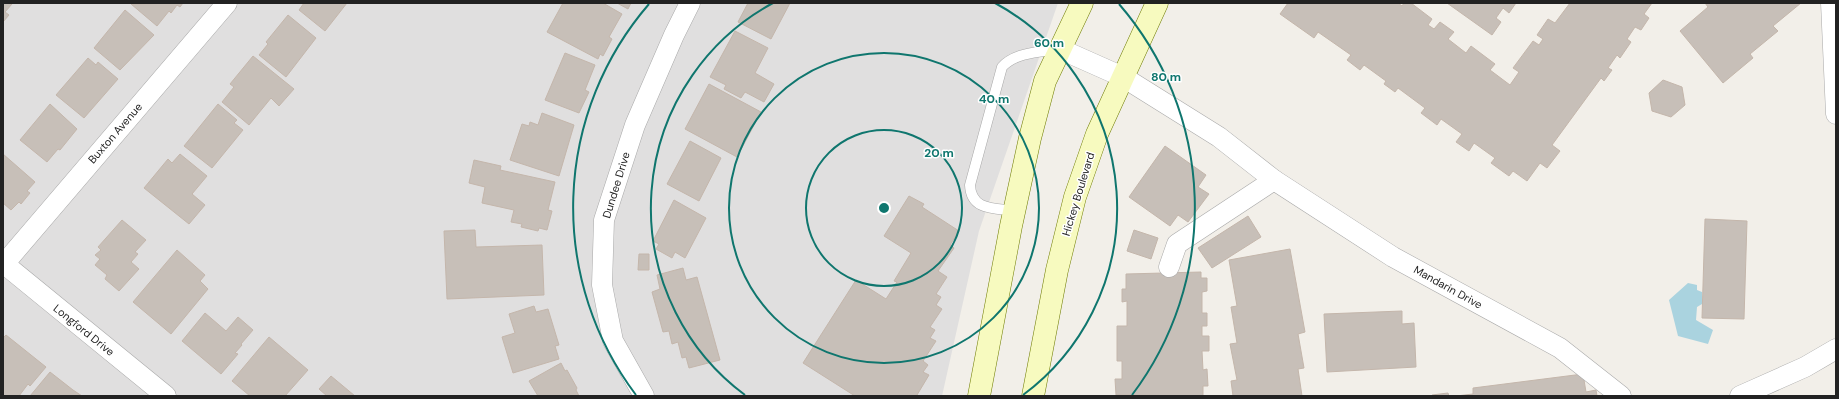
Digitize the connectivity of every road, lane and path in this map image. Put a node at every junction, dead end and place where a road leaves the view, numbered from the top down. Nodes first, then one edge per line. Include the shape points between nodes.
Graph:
1 (227, 3) edge
2 (690, 3) edge
3 (1082, 3) edge
4 (1157, 3) edge
5 (1831, 3) edge
6 (1060, 49) junction
7 (1123, 77) junction
8 (1836, 114) edge
9 (1274, 180) junction
10 (1015, 211) junction
11 (3, 263) edge
12 (1169, 267) dead end
13 (1836, 349) edge
14 (166, 396) edge
15 (644, 396) edge
16 (979, 396) edge
17 (1033, 396) edge
18 (1621, 396) edge
19 (1740, 396) edge

1 - 11 street, Buxton Avenue
2 - 15 street, Dundee Drive via 635,125 604,220 602,285 613,341
3 - 6 main road
4 - 7 main road, Hickey Boulevard
5 - 8 street
6 - 7 street, Mandarin Drive
6 - 10 main road via 1045,81
6 - 10 lane via 1028,54 1007,62 1002,67 970,185 975,201 986,208
7 - 9 street, Mandarin Drive via 1219,137
7 - 17 main road, Hickey Boulevard via 1097,134 1075,197 1057,270
9 - 12 street via 1177,244
9 - 18 street, Mandarin Drive via 1393,257 1560,348
10 - 16 main road
11 - 14 street, Longford Drive
13 - 19 street via 1805,367

